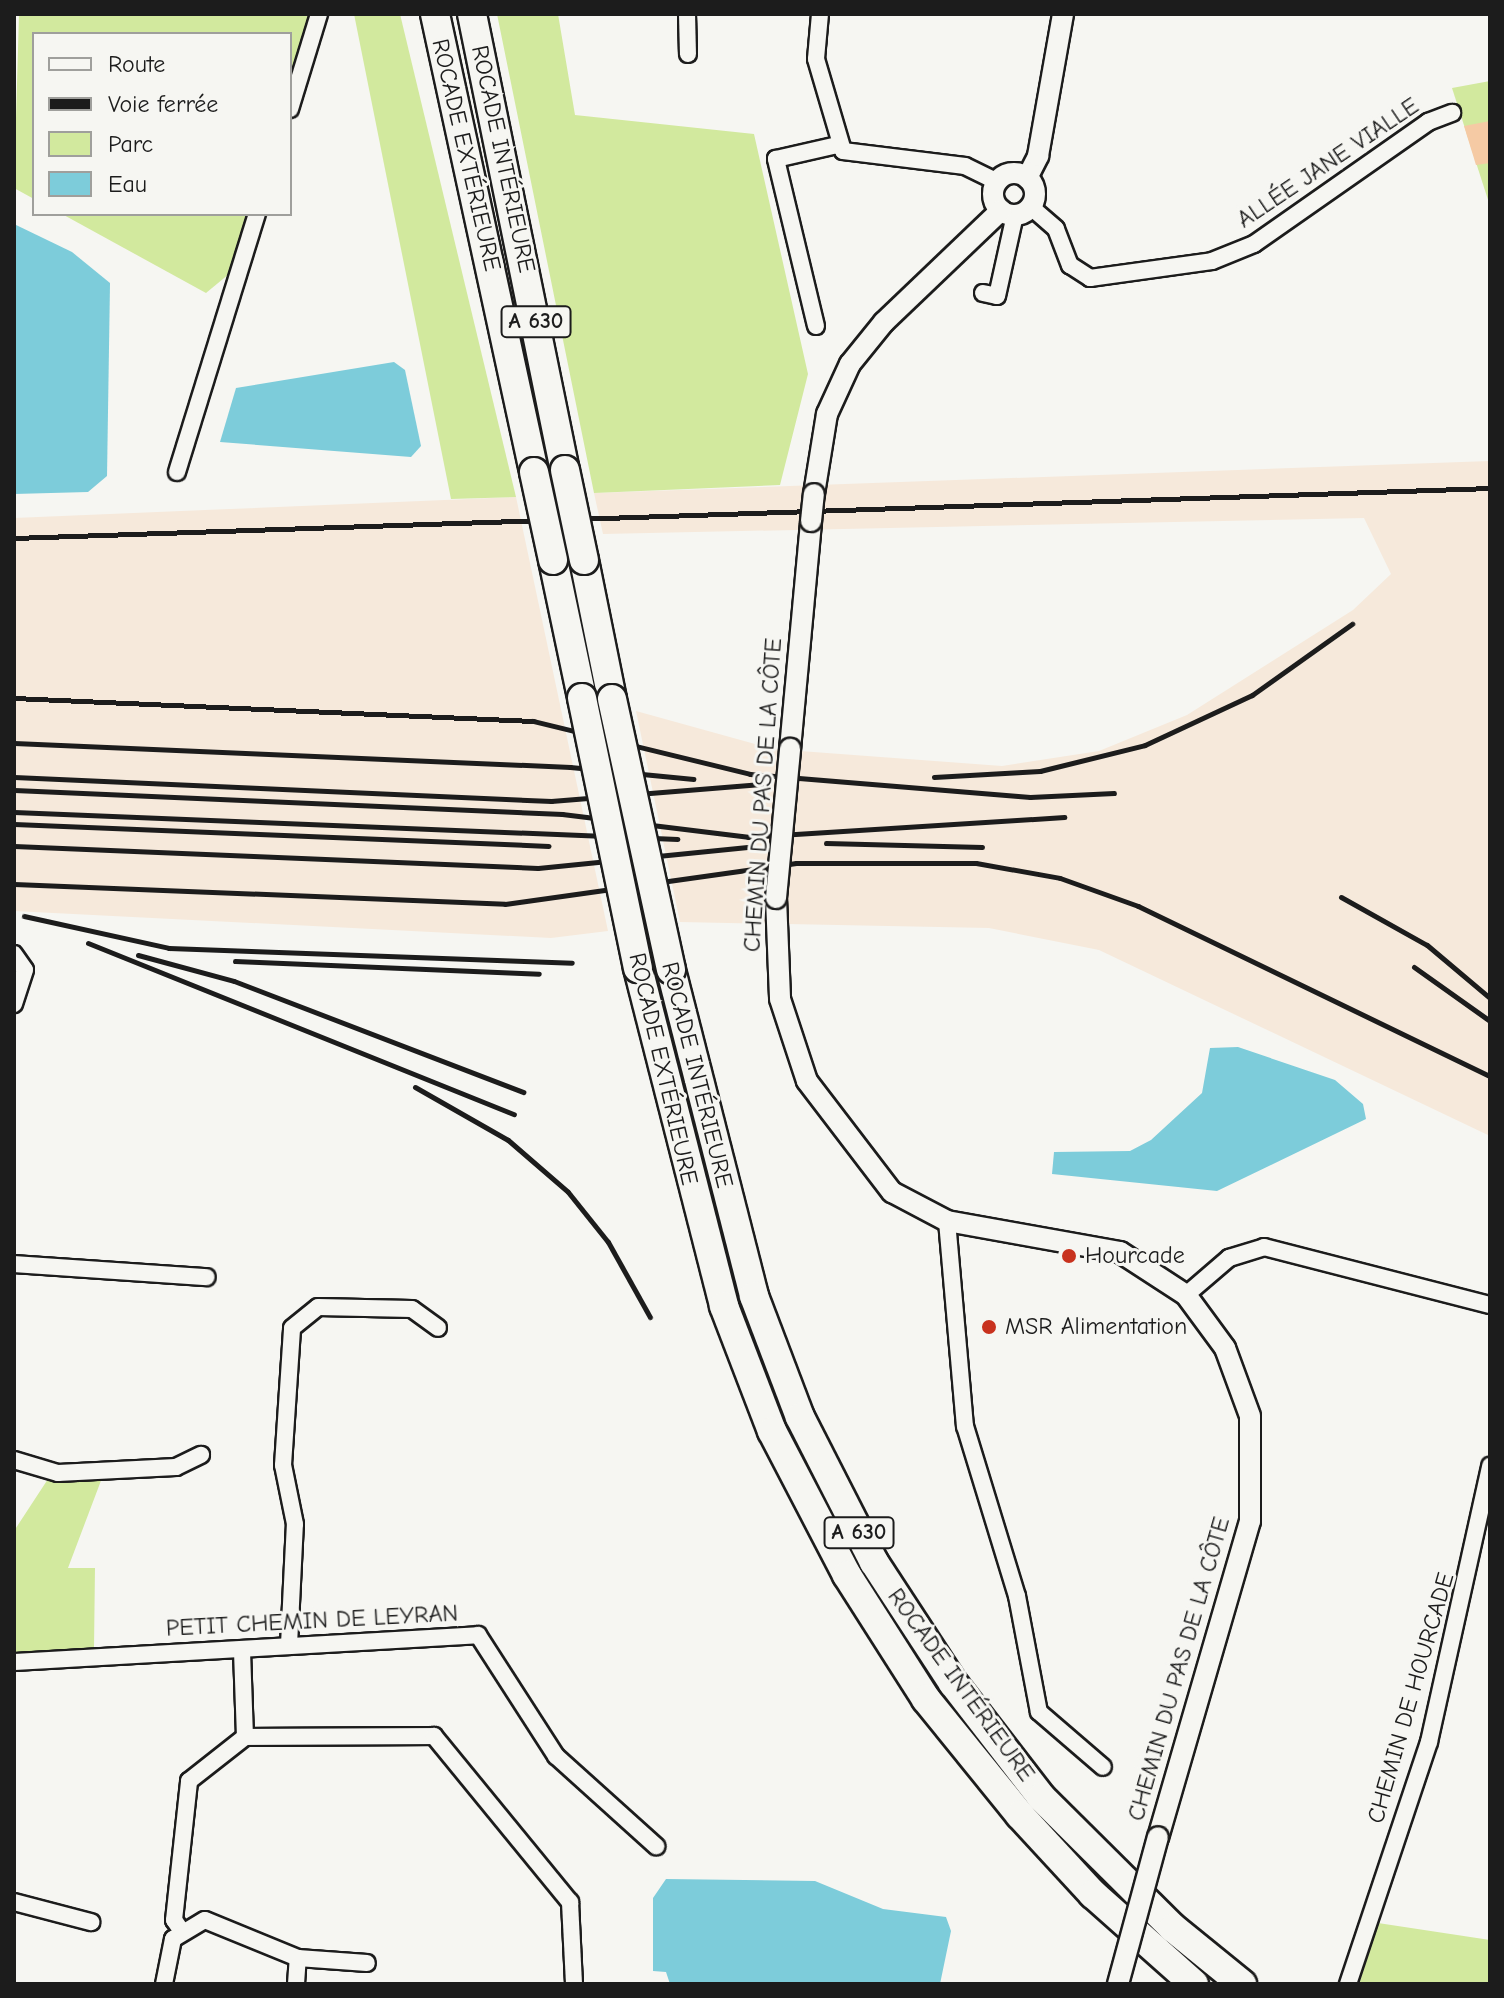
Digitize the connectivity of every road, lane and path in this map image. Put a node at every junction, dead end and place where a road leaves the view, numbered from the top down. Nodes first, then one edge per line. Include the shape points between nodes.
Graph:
1 (319, 14) edge
2 (435, 14) edge
3 (472, 14) edge
4 (687, 14) edge
5 (820, 14) edge
6 (1063, 14) edge
7 (688, 54) dead end
8 (292, 102) edge
9 (1452, 113) dead end
10 (837, 145) junction
11 (1027, 178) junction
12 (998, 182) junction
13 (1016, 211) junction
14 (256, 216) edge
15 (983, 293) dead end
16 (816, 326) dead end
17 (177, 472) dead end
18 (14, 954) edge
19 (14, 1004) edge
20 (947, 1221) junction
21 (14, 1264) edge
22 (207, 1277) dead end
23 (1186, 1295) junction
24 (1490, 1305) edge
25 (438, 1328) dead end
26 (201, 1455) dead end
27 (14, 1460) edge
28 (1490, 1466) edge
29 (289, 1645) junction
30 (242, 1649) junction
31 (14, 1662) edge
32 (245, 1737) junction
33 (1103, 1767) dead end
34 (656, 1846) dead end
35 (14, 1902) edge
36 (91, 1922) dead end
37 (181, 1930) junction
38 (298, 1958) junction
39 (367, 1963) dead end
40 (164, 1984) edge
41 (296, 1984) edge
42 (574, 1984) edge
43 (1118, 1984) edge
44 (1194, 1984) edge
45 (1242, 1984) edge
46 (1348, 1984) edge

1 - 8 street
2 - 44 highway, ROCADE EXTÉRIEURE / A 630, bridge via 638,968 724,1306 772,1431 847,1575 926,1699 1020,1815 1093,1894
3 - 45 highway, ROCADE INTÉRIEURE / A 630, bridge via 671,970 754,1296 800,1417 874,1562 953,1683 1041,1797 1173,1928
4 - 7 street
5 - 10 street via 816,59
6 - 11 street via 1038,156
9 - 13 street, ALLÉE JANE VIALLE via 1428,122 1254,244 1212,261 1090,278 1070,265 1056,229
10 - 12 street via 851,154 965,166
10 - 16 street via 776,159
11 - 12 street via 1012,173
11 - 13 street via 1035,192
12 - 13 street
13 - 15 street via 997,296
13 - 20 street, CHEMIN DU PAS DE LA CÔTE, bridge via 884,322 850,364 827,414 814,494 776,898 780,999 807,1081 892,1192
14 - 17 street
18 - 19 street via 25,970
20 - 23 street, CHEMIN DU PAS DE LA CÔTE via 1100,1244
20 - 33 street via 965,1426 1017,1596 1039,1712
21 - 22 street
23 - 24 street via 1229,1258 1264,1247
23 - 43 street, CHEMIN DU PAS DE LA CÔTE, bridge via 1225,1348 1250,1416 1255,1467 1250,1521
25 - 29 street via 412,1309 318,1307 292,1328 283,1465 295,1524
26 - 27 street via 176,1467 58,1473
28 - 46 street, CHEMIN DE HOURCADE via 1429,1742
29 - 30 street, PETIT CHEMIN DE LEYRAN
29 - 34 street, PETIT CHEMIN DE LEYRAN via 478,1635 556,1756
30 - 31 street, PETIT CHEMIN DE LEYRAN
30 - 32 street
32 - 37 street via 189,1781 174,1920
32 - 42 street via 423,1732 455,1760 570,1902
35 - 36 street
37 - 38 street via 220,1920
37 - 40 street via 168,1953
38 - 39 street
38 - 41 street

